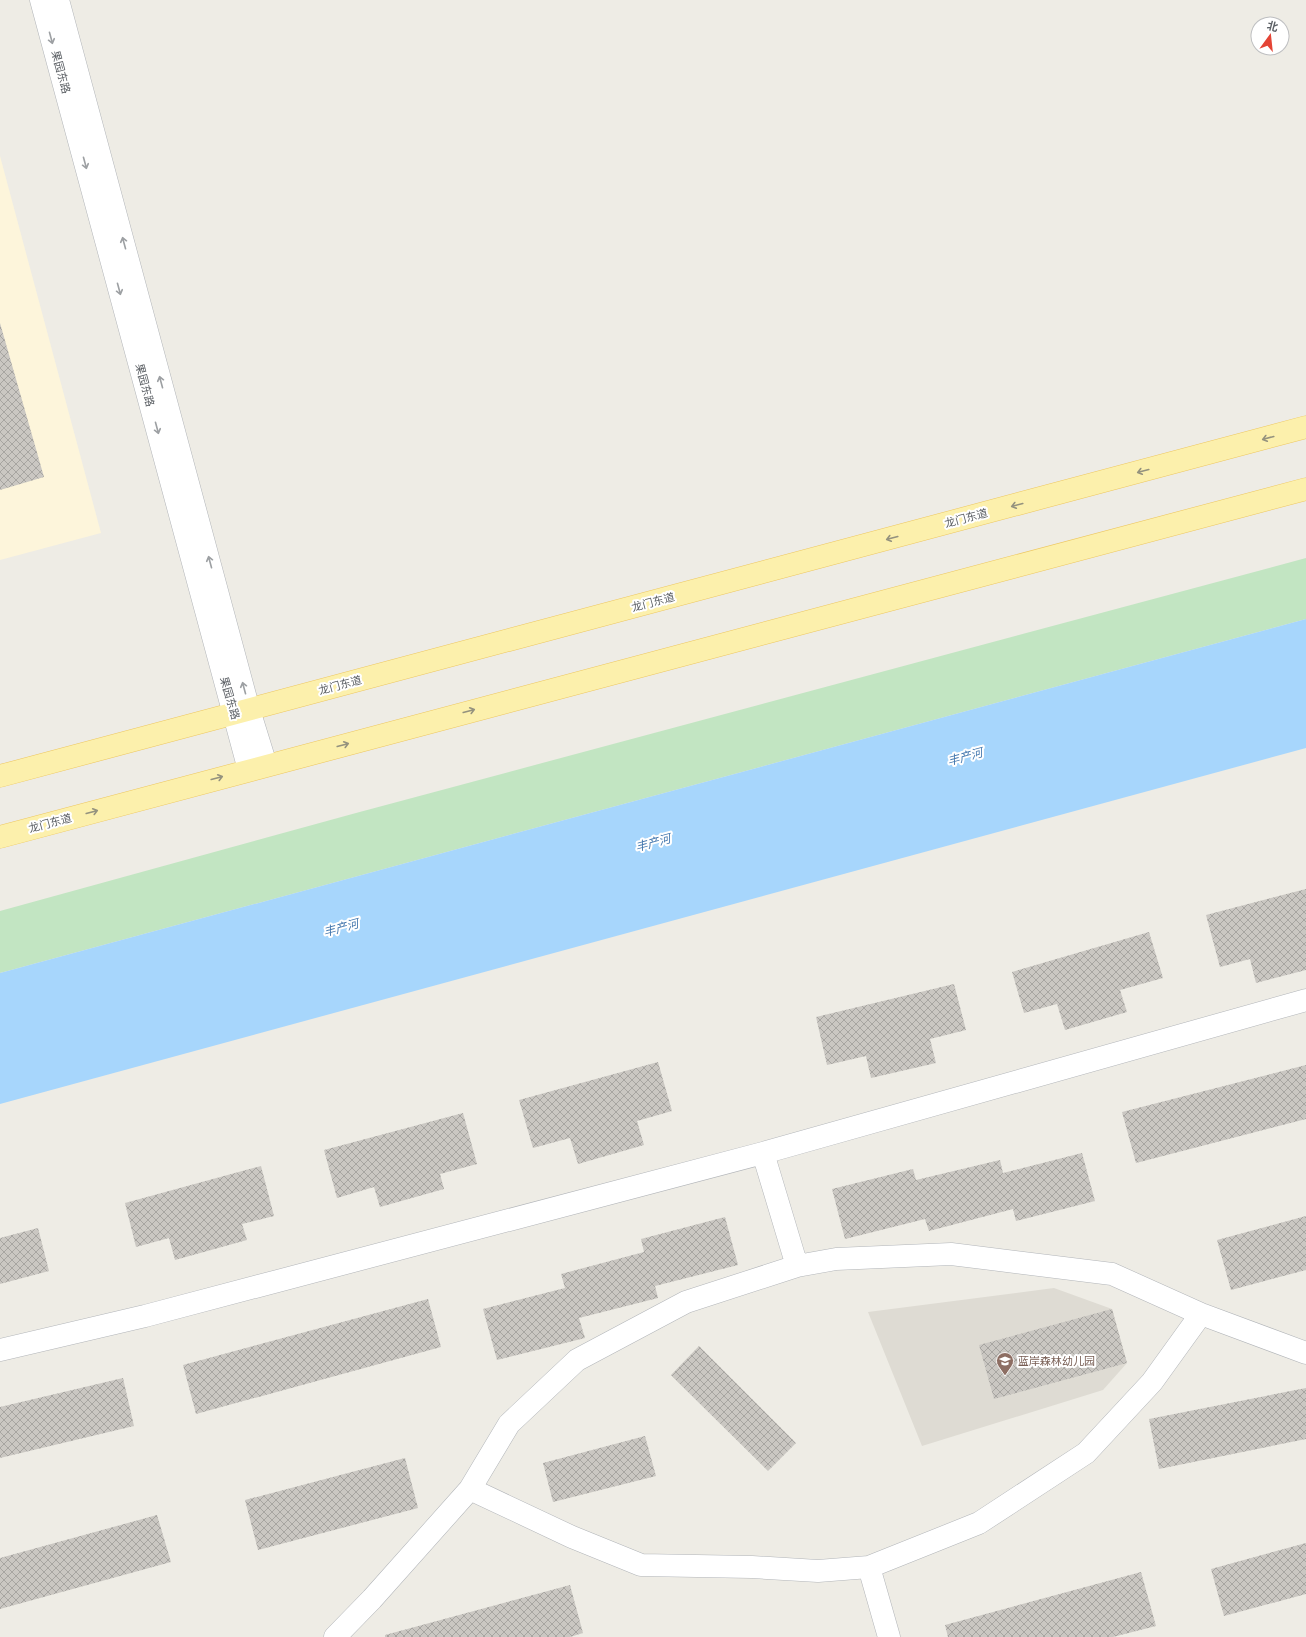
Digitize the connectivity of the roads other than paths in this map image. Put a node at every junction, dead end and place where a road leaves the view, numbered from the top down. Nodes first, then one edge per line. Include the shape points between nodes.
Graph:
1 (41, 0) edge
2 (58, 0) edge
3 (1306, 428) edge
4 (1306, 489) edge
5 (242, 712) junction
6 (258, 767) junction
7 (0, 776) edge
8 (0, 837) edge
9 (1306, 1000) edge
10 (763, 1153) junction
11 (797, 1266) junction
12 (1202, 1314) junction
13 (0, 1350) edge
14 (1306, 1353) edge
15 (470, 1489) junction
16 (869, 1568) junction
17 (335, 1637) edge
18 (889, 1637) edge

1 -> 5 street, 果园东路
5 -> 2 street, 果园东路
3 -> 5 main road, 龙门东道
6 -> 4 main road, 龙门东道
5 - 6 street, 果园东路
5 - 7 main road, 龙门东道
8 -> 6 main road, 龙门东道
9 - 10 street
10 - 11 street
10 - 13 street via 153,1314
11 - 12 street via 836,1259 959,1255 1112,1274
11 - 15 street via 686,1302 577,1360 509,1424
12 - 14 street
12 - 16 street via 1152,1382 1086,1453 979,1524
15 - 16 street via 572,1537 641,1565 818,1571
15 - 17 street
16 - 18 street

